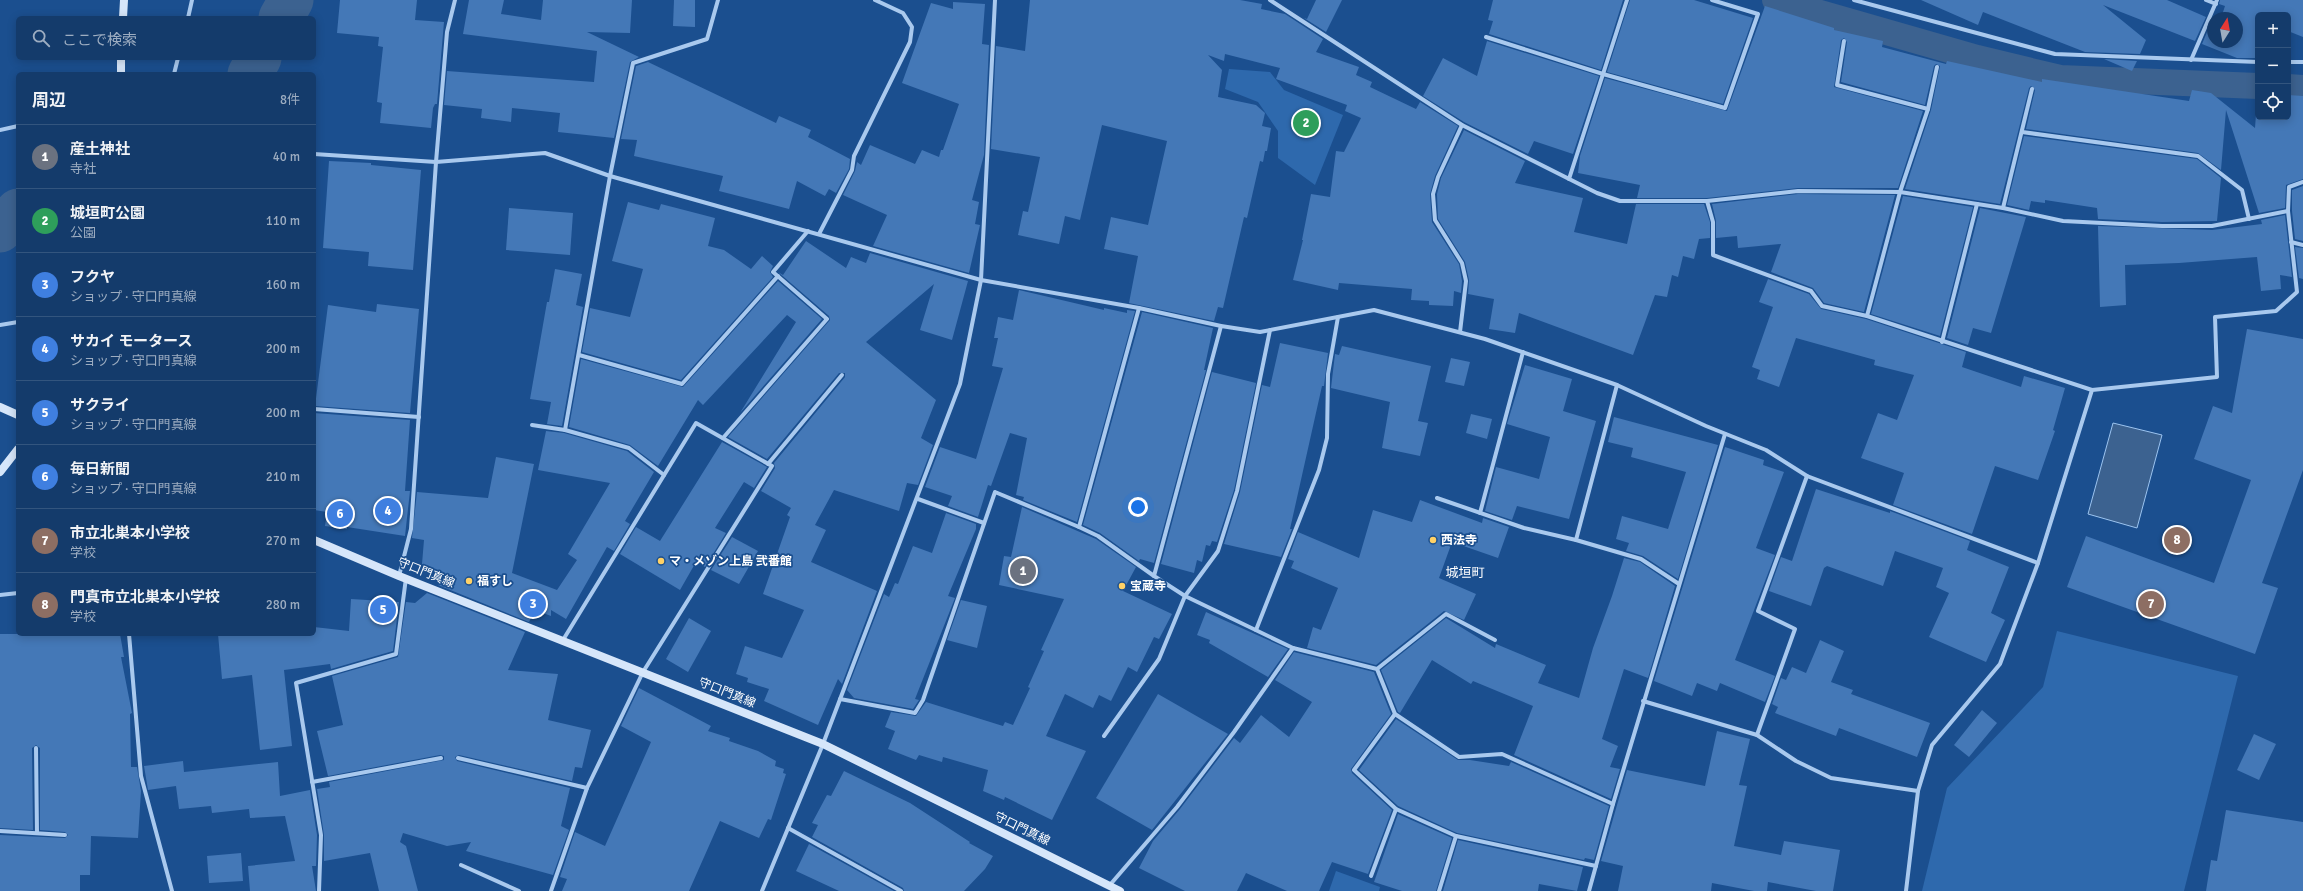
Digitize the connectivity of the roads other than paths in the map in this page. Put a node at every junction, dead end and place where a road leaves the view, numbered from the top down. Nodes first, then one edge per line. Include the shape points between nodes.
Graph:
1 (124, 0) edge
2 (192, 0) edge
3 (455, 0) edge
4 (718, 0) edge
5 (875, 0) edge
6 (996, 0) edge
7 (1270, 0) edge
8 (1627, 0) edge
9 (1712, 0) edge
10 (1854, 0) edge
11 (2206, 0) edge
12 (2217, 2) edge
13 (123, 16) edge
14 (188, 16) edge
15 (1486, 37) dead end
16 (1844, 41) dead end
17 (121, 60) edge
18 (178, 60) edge
19 (2191, 60) junction
20 (2255, 62) edge
21 (2291, 62) edge
22 (2303, 62) edge
23 (1936, 67) dead end
24 (120, 72) edge
25 (174, 72) edge
26 (1603, 74) junction
27 (2032, 89) dead end
28 (1928, 109) junction
29 (16, 126) edge
30 (1462, 126) junction
31 (0, 130) edge
32 (2022, 132) junction
33 (316, 154) edge
34 (436, 162) junction
35 (610, 176) junction
36 (1569, 179) junction
37 (2303, 182) edge
38 (1900, 192) junction
39 (1707, 201) junction
40 (1977, 204) junction
41 (2004, 208) junction
42 (2288, 211) junction
43 (2249, 219) junction
44 (808, 231) junction
45 (819, 234) junction
46 (2291, 242) junction
47 (2303, 245) edge
48 (778, 276) junction
49 (981, 280) junction
50 (2297, 292) junction
51 (2303, 293) edge
52 (1140, 308) junction
53 (1867, 316) junction
54 (1338, 317) junction
55 (16, 322) edge
56 (0, 326) edge
57 (1221, 326) junction
58 (1270, 330) junction
59 (1460, 332) junction
60 (1942, 342) junction
61 (1523, 352) junction
62 (579, 355) junction
63 (842, 376) dead end
64 (1617, 385) junction
65 (2092, 390) junction
66 (0, 407) edge
67 (316, 409) edge
68 (16, 414) edge
69 (419, 417) junction
70 (532, 425) dead end
71 (565, 430) junction
72 (1725, 434) junction
73 (724, 438) junction
74 (16, 452) edge
75 (768, 464) junction
76 (0, 472) edge
77 (664, 475) junction
78 (1807, 476) junction
79 (1437, 498) dead end
80 (918, 499) junction
81 (1480, 513) junction
82 (984, 523) junction
83 (1079, 527) junction
84 (1576, 540) junction
85 (316, 541) edge
86 (2038, 563) junction
87 (1154, 576) junction
88 (402, 577) junction
89 (1679, 584) junction
90 (16, 593) edge
91 (0, 595) edge
92 (1185, 596) junction
93 (1256, 630) junction
94 (129, 636) edge
95 (563, 640) junction
96 (1495, 640) dead end
97 (1293, 648) junction
98 (1377, 670) junction
99 (643, 672) junction
100 (840, 699) junction
101 (1644, 701) junction
102 (1394, 714) junction
103 (1757, 735) junction
104 (1104, 736) dead end
105 (823, 744) junction
106 (36, 748) dead end
107 (441, 758) dead end
108 (458, 758) dead end
109 (312, 782) junction
110 (587, 788) junction
111 (1918, 791) junction
112 (1613, 804) junction
113 (1396, 809) junction
114 (788, 828) junction
115 (0, 831) edge
116 (37, 833) junction
117 (65, 835) dead end
118 (1456, 836) junction
119 (461, 865) dead end
120 (1596, 866) junction
121 (1371, 876) dead end
122 (1109, 886) junction
123 (172, 891) edge
124 (318, 891) edge
125 (519, 891) edge
126 (551, 891) edge
127 (762, 891) edge
128 (901, 891) edge
129 (1120, 891) edge
130 (1439, 891) edge
131 (1589, 891) edge
132 (1906, 891) edge

1 - 13 main road
2 - 14 street
3 - 34 street via 447,32
4 - 35 street via 707,39 633,63
5 - 45 street via 903,13 912,27 910,42 854,156 852,170
6 - 49 street
7 - 30 street
8 - 26 street
9 - 26 street via 1758,14 1725,108
10 - 19 street via 2055,54
11 - 12 street
12 - 19 street
15 - 26 street
16 - 28 street via 1836,85
17 - 24 main road
18 - 25 street
19 - 20 street
21 - 22 street
23 - 28 street
26 - 36 street
27 - 32 street
28 - 38 street
29 - 31 street
30 - 36 street
30 - 59 street via 1438,177 1433,194 1435,220 1462,263 1466,281
32 - 41 street
32 - 43 street via 2198,156 2242,190
33 - 34 street
34 - 35 street via 545,153
34 - 69 street
35 - 44 street
35 - 62 street
36 - 39 street via 1620,201
37 - 42 street via 2288,187
38 - 39 street via 1798,191
38 - 40 street
38 - 53 street
39 - 53 street via 1713,222 1713,255 1811,291 1822,306
40 - 41 street
40 - 60 street
41 - 43 street via 2063,221 2154,226 2212,226
42 - 43 street
42 - 46 street
44 - 45 street
44 - 48 street via 773,272
45 - 49 street
46 - 47 street
46 - 50 street
48 - 62 street via 682,384
48 - 73 street via 827,319
49 - 52 street
49 - 80 street via 960,384
50 - 51 street
50 - 65 street via 2276,310 2215,317 2217,377
52 - 57 street
52 - 83 street
53 - 60 street
54 - 58 street
54 - 59 street via 1374,310
54 - 93 street via 1328,374 1327,438 1319,470
55 - 56 street
57 - 58 street via 1260,332
57 - 87 street
58 - 92 street via 1238,491 1218,551
59 - 61 street
60 - 65 street
61 - 64 street
61 - 81 street
62 - 71 street
63 - 75 street
64 - 72 street
64 - 84 street
65 - 86 street
66 - 68 main road
67 - 69 street
69 - 88 street via 411,529
70 - 71 street
71 - 77 street via 629,448
72 - 78 street via 1766,450
72 - 89 street
73 - 75 street
73 - 77 street via 696,423
74 - 76 main road
75 - 99 street via 772,466
77 - 95 street
78 - 86 street
78 - 103 street via 1758,611 1795,629
79 - 81 street
80 - 82 street
80 - 100 street
81 - 84 street via 1524,528
82 - 83 street via 995,492
82 - 100 street via 923,700 915,713
83 - 87 street via 1098,536
84 - 89 street via 1641,559
85 - 88 main road, 守口門真線
86 - 111 street via 2000,664 1932,745
87 - 92 street
88 - 95 main road, 守口門真線
88 - 109 street via 396,654 296,683
89 - 101 street
90 - 91 street
92 - 93 street
92 - 104 street via 1159,659
93 - 97 street
94 - 123 street via 141,776
95 - 99 main road, 守口門真線
96 - 98 street via 1446,614
97 - 98 street
97 - 122 street via 1178,807
98 - 102 street
99 - 105 main road, 守口門真線
99 - 110 street
100 - 105 street
101 - 103 street
101 - 112 street
102 - 112 street via 1459,757 1502,754
102 - 113 street via 1354,770
103 - 111 street via 1796,761 1831,778
105 - 114 street
105 - 122 main road, 守口門真線
106 - 116 street
107 - 109 street
108 - 110 street
109 - 124 street via 322,835
110 - 126 street
111 - 132 street
112 - 120 street
113 - 118 street
113 - 121 street
114 - 127 street
114 - 128 street
115 - 116 street
116 - 117 street
118 - 120 street
118 - 130 street
119 - 125 street
120 - 131 street
122 - 129 main road, 守口門真線

